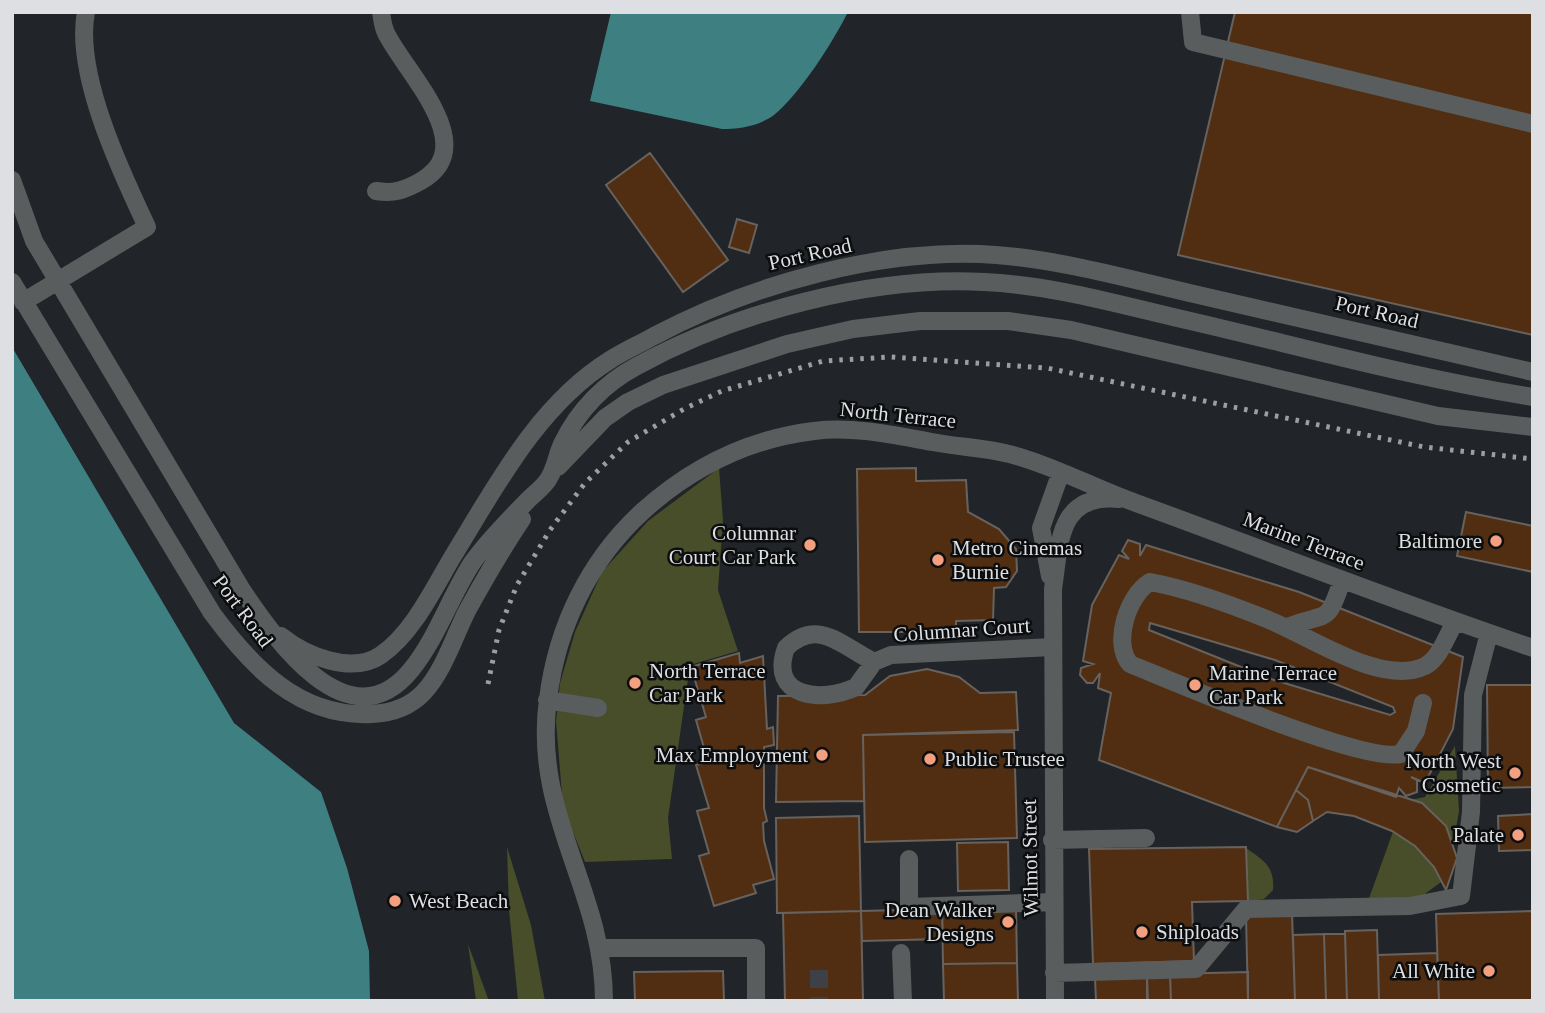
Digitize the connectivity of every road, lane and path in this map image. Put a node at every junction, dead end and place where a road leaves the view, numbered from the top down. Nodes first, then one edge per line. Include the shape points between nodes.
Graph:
1 (86, 12) edge
2 (381, 12) edge
3 (1190, 12) edge
4 (1533, 124) edge
5 (12, 180) edge
6 (376, 191) dead end
7 (57, 281) junction
8 (12, 282) edge
9 (23, 302) junction
10 (1533, 372) edge
11 (1533, 397) edge
12 (1533, 427) edge
13 (1061, 472) junction
14 (549, 478) junction
15 (1131, 501) junction
16 (1342, 580) junction
17 (1053, 589) junction
18 (262, 620) junction
19 (1455, 622) junction
20 (1287, 627) junction
21 (1489, 633) junction
22 (1053, 647) junction
23 (1533, 648) edge
24 (874, 662) junction
25 (547, 700) junction
26 (1423, 703) dead end
27 (598, 708) dead end
28 (1146, 838) dead end
29 (1052, 840) junction
30 (909, 859) dead end
31 (1053, 902) junction
32 (600, 948) junction
33 (901, 953) dead end
34 (1054, 973) junction
35 (604, 1001) edge
36 (756, 1001) edge
37 (902, 1001) edge
38 (1055, 1001) edge

1 - 7 street via 89,66 101,116 147,227
2 - 6 street via 386,32 441,121 445,151 431,176 393,194
3 - 4 street via 1193,42
5 - 7 street, Port Road via 34,241
7 - 9 street
7 - 18 street, Port Road
8 - 9 street, Port Road
9 - 14 street, Port Road via 212,613 262,673 292,695 327,710 381,714 399,710 423,692 505,545
10 - 18 street, Port Road via 1051,263 994,255 860,265 790,280 728,301 609,360 585,379 533,433 419,610 384,654 366,663 317,656 291,644
11 - 14 street, Port Road via 1048,288 924,283 868,289 746,318 635,367 581,412 561,444
12 - 14 street, Port Road via 1438,416 1071,330 1008,321 920,321 853,329 787,344 663,385 605,418
13 - 15 street, Marine Terrace
13 - 17 street, Wilmot Street via 1041,528
13 - 25 street, North Terrace via 986,448 848,430 777,438 717,458 660,496 600,560 570,612
14 - 18 street, Port Road via 480,554 413,668 385,692 357,695 327,685 298,664
15 - 16 street, Marine Terrace
15 - 17 street, Wilmot Street via 1095,500 1069,515 1061,531
16 - 19 street, Marine Terrace
16 - 20 street via 1332,611 1324,618
17 - 22 street, Wilmot Street
19 - 20 street via 1435,658 1417,669 1402,671 1378,668 1333,651
19 - 21 street, Marine Terrace
20 - 26 street via 1150,582 1123,625 1122,646 1130,664 1246,710 1390,757 1407,748
21 - 23 street, Marine Terrace
21 - 34 street via 1473,695 1471,812 1461,896 1410,906 1246,909 1196,969
22 - 24 street, Columnar Court via 891,655
22 - 29 street, Wilmot Street
24 - 24 street, Columnar Court via 816,632 800,636 786,648 783,669 793,690 819,695 856,687
25 - 27 street
25 - 32 street, North Terrace via 549,787 569,856 594,917
28 - 29 street
29 - 31 street, Wilmot Street
30 - 31 street via 909,907
31 - 34 street, Wilmot Street
32 - 35 street, North Terrace
32 - 36 street via 756,948
33 - 37 street
34 - 38 street, Wilmot Street

